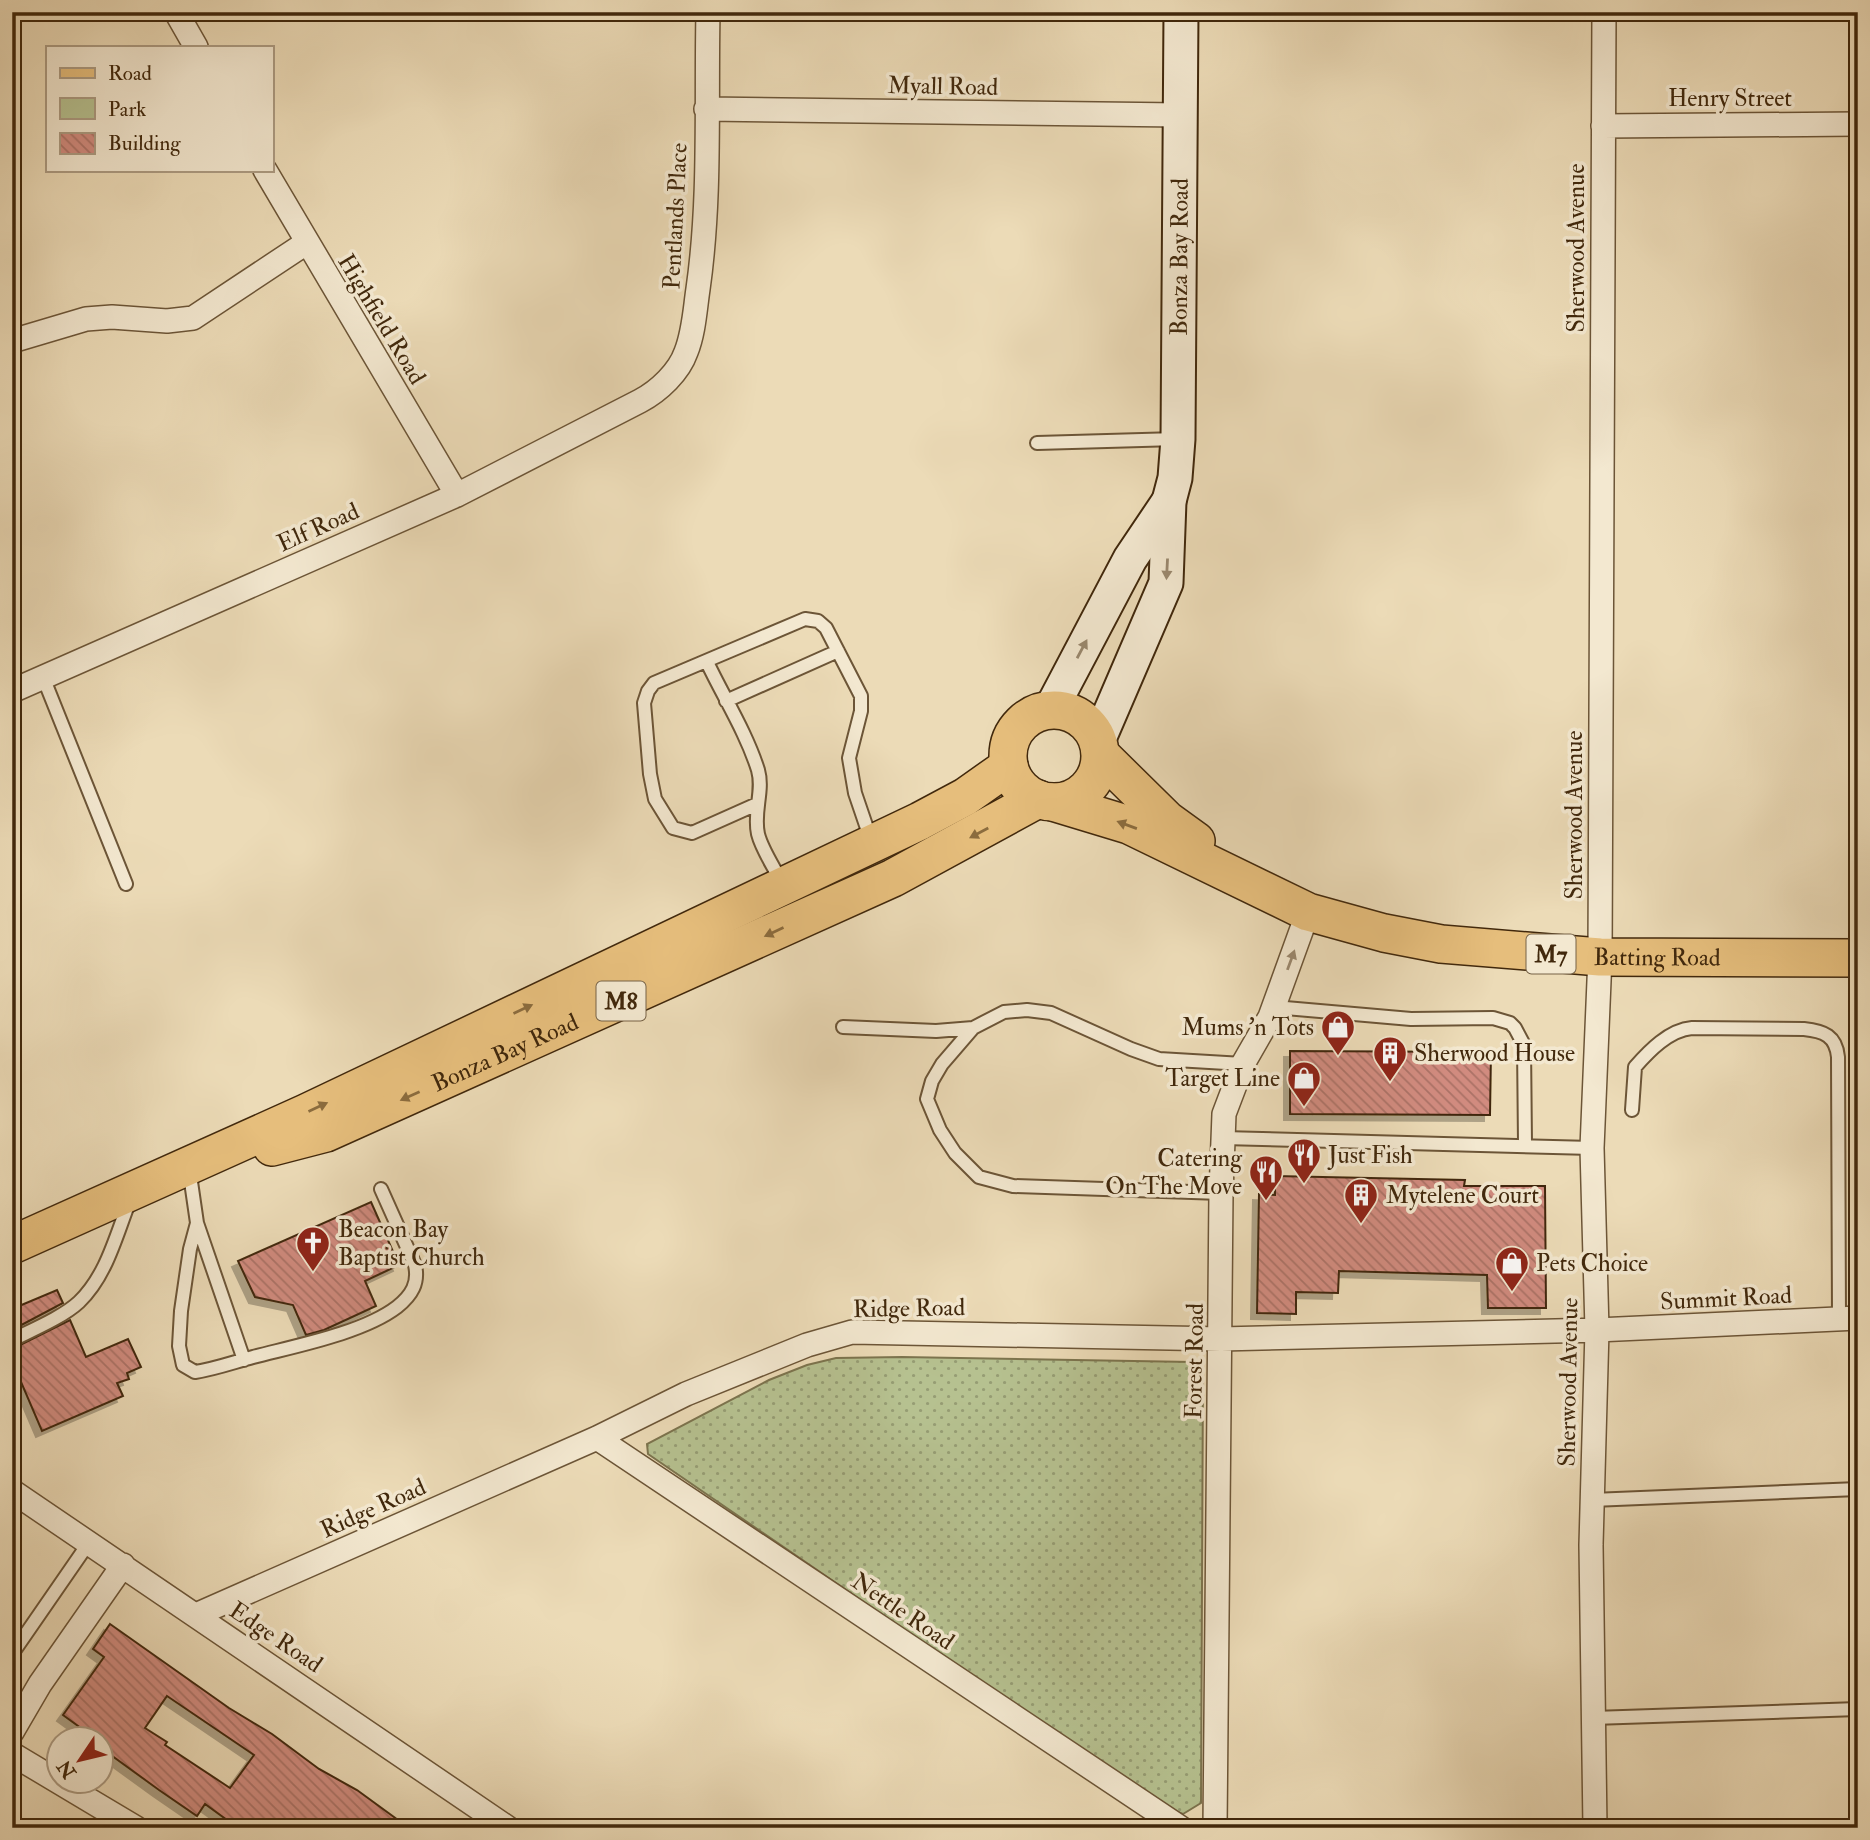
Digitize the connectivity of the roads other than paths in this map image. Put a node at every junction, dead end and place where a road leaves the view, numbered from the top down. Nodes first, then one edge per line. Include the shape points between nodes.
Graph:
1 (176, 12) edge
2 (708, 12) edge
3 (1181, 12) edge
4 (1604, 12) edge
5 (195, 46) edge
6 (706, 109) junction
7 (1180, 116) junction
8 (1858, 124) edge
9 (1603, 126) junction
10 (266, 172) edge
11 (306, 243) junction
12 (12, 341) edge
13 (640, 401) joint
14 (1178, 439) junction
15 (1037, 443) dead end
16 (457, 495) junction
17 (1170, 501) junction
18 (838, 650) junction
19 (707, 662) junction
20 (43, 677) junction
21 (12, 691) edge
22 (726, 701) junction
23 (1051, 709) junction
24 (1099, 748) junction
25 (1009, 766) junction
26 (1046, 801) junction
27 (757, 804) junction
28 (872, 844) junction
29 (126, 884) dead end
30 (783, 886) junction
31 (1255, 886) junction
32 (1308, 912) junction
33 (1600, 957) junction
34 (1858, 958) edge
35 (1274, 1007) junction
36 (844, 1027) dead end
37 (973, 1028) junction
38 (1243, 1064) junction
39 (1632, 1110) dead end
40 (1223, 1138) junction
41 (1525, 1144) junction
42 (1592, 1148) junction
43 (189, 1167) junction
44 (381, 1189) dead end
45 (134, 1191) junction
46 (1221, 1192) junction
47 (197, 1223) junction
48 (12, 1244) edge
49 (1848, 1319) edge
50 (1597, 1330) junction
51 (1221, 1339) junction
52 (12, 1340) edge
53 (244, 1360) junction
54 (597, 1438) junction
55 (1858, 1489) edge
56 (12, 1491) edge
57 (1592, 1500) junction
58 (88, 1544) junction
59 (123, 1565) junction
60 (196, 1615) junction
61 (12, 1654) edge
62 (1858, 1709) edge
63 (1593, 1718) junction
64 (12, 1732) edge
65 (12, 1754) edge
66 (482, 1820) edge
67 (136, 1828) edge
68 (508, 1828) edge
69 (1181, 1828) edge
70 (1215, 1828) edge
71 (1595, 1828) edge

1 - 5 street
2 - 6 street, Pentlands Place
3 - 7 street, Bonza Bay Road
4 - 9 street, Sherwood Avenue
6 - 7 street, Myall Road
6 - 13 street, Pentlands Place via 704,244 693,324 678,367
7 - 14 street, Bonza Bay Road
8 - 9 street, Henry Street
9 - 33 street, Sherwood Avenue
10 - 11 street, Highfield Road
11 - 12 street via 193,318 86,319
11 - 16 street, Highfield Road
13 - 16 street, Elf Road
14 - 15 lane
14 - 17 street, Bonza Bay Road
16 - 20 street, Elf Road
23 -> 17 street, Bonza Bay Road via 1130,559
17 -> 24 street, Bonza Bay Road via 1166,583
18 - 19 lane via 826,628 805,619
18 - 22 lane
18 - 28 lane via 861,696 849,758
19 - 22 lane
19 - 27 lane via 654,683 648,691 644,703 655,799 673,828 692,833
20 - 21 street, Elf Road
20 - 29 lane
22 - 27 lane via 759,772
23 - 24 main road via 1080,718 1091,728
23 - 25 main road via 1022,722 1008,750
24 - 26 main road via 1098,770 1081,794
24 - 31 main road, Batting Road via 1167,820
25 - 26 main road via 1025,792
25 - 28 main road, Bonza Bay Road / M8 via 965,797
31 -> 26 main road, Batting Road via 1129,825
26 -> 43 main road, Bonza Bay Road / M8 via 893,878 326,1133
27 - 30 lane via 758,834
28 - 30 main road, Bonza Bay Road / M8
43 -> 30 main road, Bonza Bay Road / M8
31 - 32 main road, Batting Road / M7
32 - 33 main road, Batting Road / M7 via 1441,944
35 -> 32 street, Forest Road
33 - 34 main road, Batting Road / M7
33 - 42 street, Sherwood Avenue
35 - 38 street, Forest Road
35 - 41 lane via 1411,1019 1493,1018 1510,1023 1524,1045
36 - 37 lane
37 - 38 lane via 1004,1012 1051,1013 1159,1059
37 - 46 lane via 942,1064 927,1099 955,1153 978,1177 1013,1186
38 - 40 street, Forest Road via 1224,1114
39 - 49 lane via 1635,1068 1678,1031 1804,1029 1830,1037 1838,1057
40 - 41 lane
40 - 46 street, Forest Road
41 - 42 lane
42 - 50 street, Sherwood Avenue
43 - 45 main road, Bonza Bay Road / M8
43 - 47 lane
44 - 53 lane via 415,1265 418,1278 411,1293 389,1312 357,1327
45 - 48 main road, Bonza Bay Road / M8
45 - 52 lane via 105,1266 86,1294 77,1304
46 - 51 street, Forest Road
47 - 53 lane
47 - 53 lane via 181,1311 180,1360 195,1371
49 - 50 street, Summit Road
50 - 51 street, Ridge Road
50 - 57 street, Sherwood Avenue
51 - 54 street, Ridge Road via 852,1332 807,1345 686,1394
51 - 70 street, Forest Road
54 - 60 street, Ridge Road
54 - 69 street, Nettle Road
55 - 57 lane
56 - 58 street, Edge Road
57 - 63 street, Sherwood Avenue
58 - 59 street, Edge Road
58 - 61 lane
59 - 60 street, Edge Road
59 - 64 street
60 - 66 street, Edge Road
62 - 63 lane
63 - 71 street, Sherwood Avenue
65 - 67 street
66 - 68 street, Edge Road

